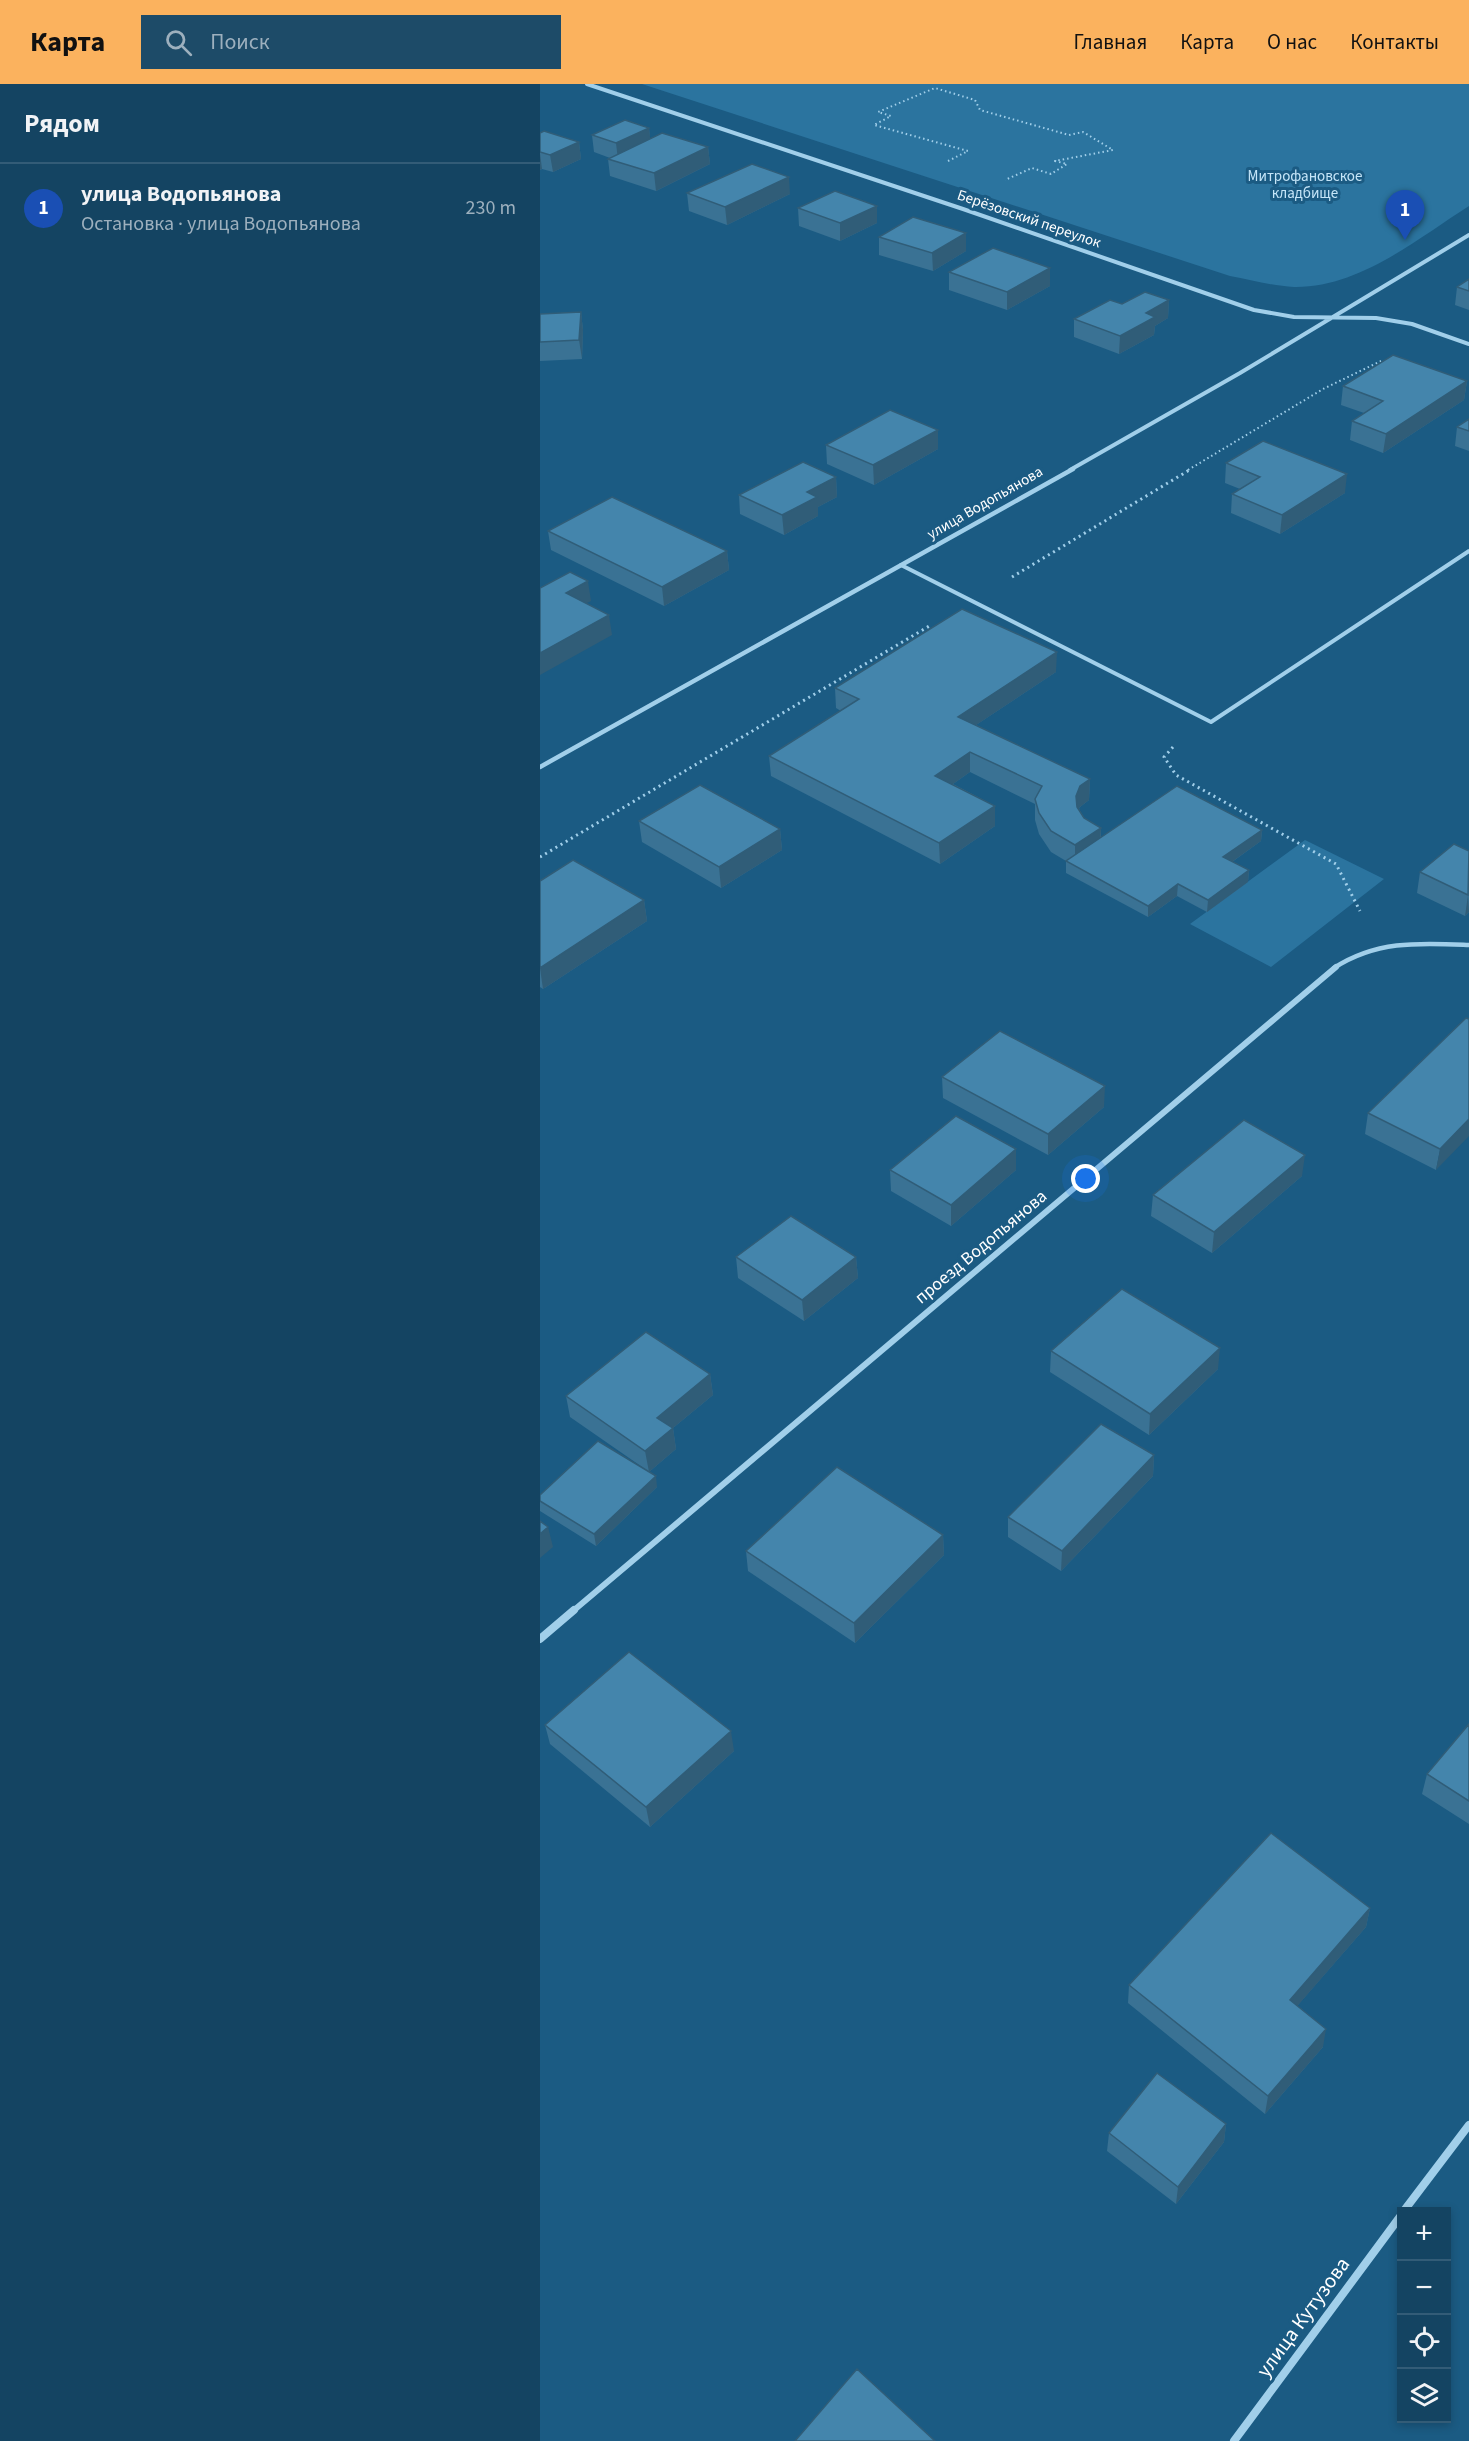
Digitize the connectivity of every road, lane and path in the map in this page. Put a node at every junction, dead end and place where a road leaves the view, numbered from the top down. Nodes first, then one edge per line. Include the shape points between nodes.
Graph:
1 (587, 84) edge
2 (896, 186) junction
3 (963, 209) junction
4 (1469, 234) edge
5 (1335, 318) junction
6 (1469, 344) edge
7 (1469, 551) edge
8 (902, 565) junction
9 (1211, 722) junction
10 (540, 767) edge
11 (1407, 943) junction
12 (1469, 945) edge
13 (540, 1639) edge
14 (1469, 2125) edge
15 (1407, 2207) edge
16 (1397, 2220) edge
17 (1234, 2441) edge

1 - 2 street, Берёзовский переулок
2 - 3 street, Берёзовский переулок
2 - 3 path via 968,151 874,125 891,116 878,112 935,88 975,100 980,110 1069,135 1083,132 1113,150 1055,161 1067,164 1051,174 1032,168 998,183
3 - 5 street, Берёзовский переулок via 1254,310 1294,317
4 - 5 street, улица Водопьянова
5 - 6 street, Берёзовский переулок via 1376,318 1412,324
5 - 8 street, улица Водопьянова
7 - 9 lane
8 - 9 lane
8 - 10 street, улица Водопьянова
9 - 11 path via 1173,747 1164,758 1168,767 1336,864 1364,918
11 - 12 street, проезд Водопьянова
11 - 13 street, проезд Водопьянова via 1367,951 1336,967
14 - 15 street, улица Кутузова
16 - 17 street, улица Кутузова

